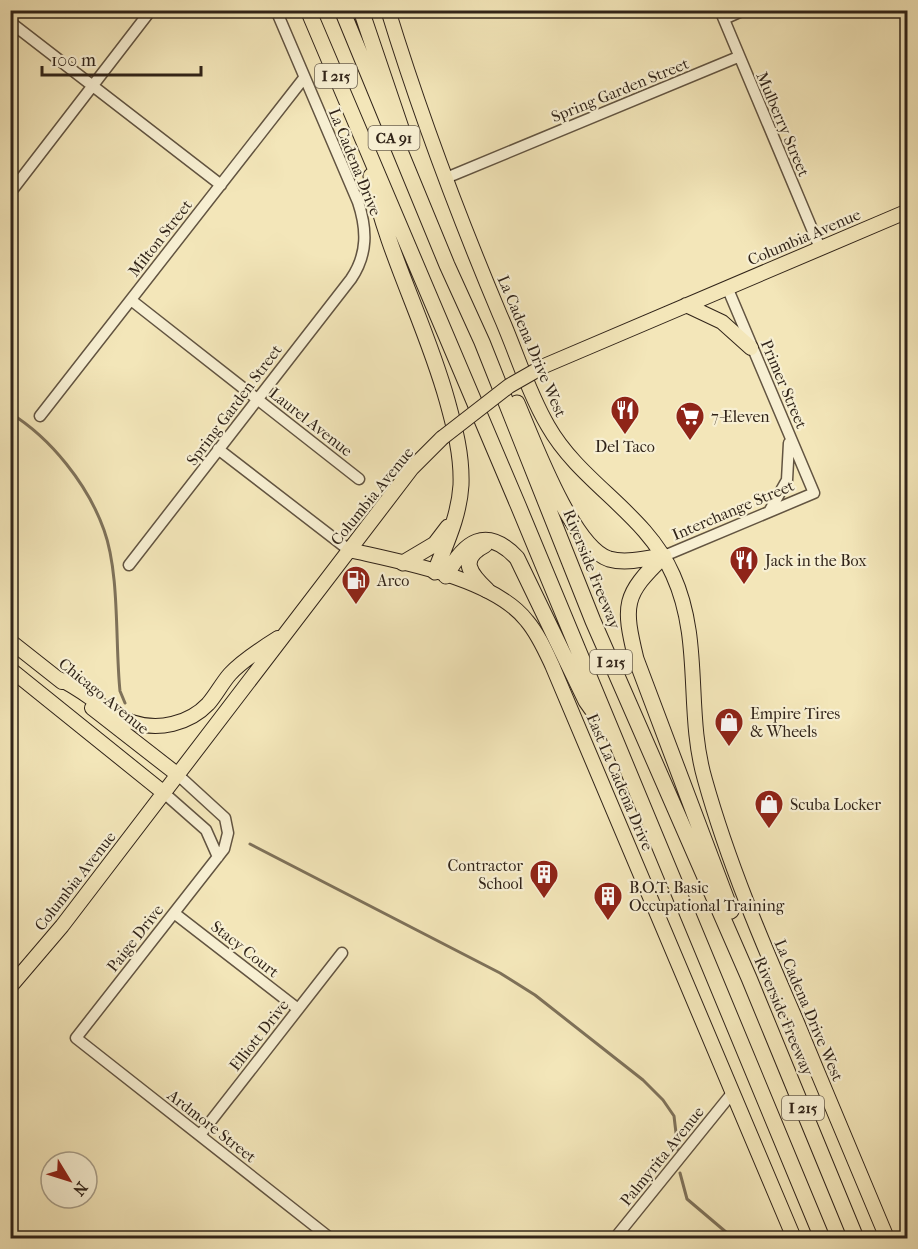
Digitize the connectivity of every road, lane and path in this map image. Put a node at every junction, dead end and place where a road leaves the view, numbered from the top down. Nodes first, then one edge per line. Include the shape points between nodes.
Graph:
1 (151, 10) edge
2 (276, 10) edge
3 (308, 10) edge
4 (342, 10) edge
5 (361, 10) edge
6 (388, 10) edge
7 (744, 10) edge
8 (722, 15) edge
9 (10, 22) edge
10 (738, 57) junction
11 (304, 78) junction
12 (93, 86) junction
13 (364, 141) junction
14 (446, 178) junction
15 (221, 185) junction
16 (10, 193) edge
17 (908, 211) edge
18 (820, 248) junction
19 (361, 261) joint
20 (447, 265) junction
21 (727, 287) junction
22 (131, 300) junction
23 (686, 305) junction
24 (482, 342) junction
25 (752, 348) junction
26 (257, 398) junction
27 (40, 416) dead end
28 (788, 434) junction
29 (218, 448) junction
30 (359, 479) dead end
31 (814, 493) joint
32 (769, 512) junction
33 (456, 514) junction
34 (500, 544) junction
35 (349, 550) junction
36 (664, 556) junction
37 (403, 563) junction
38 (129, 565) dead end
39 (440, 574) junction
40 (488, 590) junction
41 (286, 633) junction
42 (10, 641) edge
43 (10, 669) edge
44 (57, 678) junction
45 (620, 750) junction
46 (178, 775) junction
47 (164, 793) junction
48 (218, 857) junction
49 (174, 913) junction
50 (342, 953) dead end
51 (749, 978) junction
52 (10, 987) edge
53 (298, 1009) junction
54 (76, 1038) joint
55 (733, 1092) junction
56 (200, 1135) junction
57 (330, 1239) edge
58 (615, 1239) edge
59 (794, 1239) edge
60 (822, 1239) edge
61 (856, 1239) edge
62 (887, 1239) edge

1 - 12 street
2 - 11 street, La Cadena Drive
3 - 13 highway, I 215
4 - 20 highway, Riverside Freeway / CA 91
5 - 20 highway, I 215
6 - 14 main road, La Cadena Drive West
7 - 8 street
8 - 10 street, Mulberry Street
9 - 12 street
10 - 14 street, Spring Garden Street
10 - 18 street, Mulberry Street
11 - 15 street, Milton Street
11 - 19 street, La Cadena Drive via 364,219
12 - 15 street
12 - 16 street
13 - 33 highway via 377,204 436,359 460,447 461,487
13 - 45 highway, I 215
14 - 36 main road, La Cadena Drive West via 546,423 580,470 637,520
15 - 22 street, Milton Street
17 - 18 main road, Columbia Avenue
18 - 21 main road, Columbia Avenue
19 - 26 street, Spring Garden Street
20 - 24 highway, Riverside Freeway / I 215
21 - 23 main road, Columbia Avenue
21 - 25 street, Primer Street
22 - 26 street, Laurel Avenue
22 - 27 street, Milton Street
23 - 25 main road via 722,322
23 - 35 main road, Columbia Avenue, bridge via 544,366 492,398 412,468
24 - 36 highway via 501,366 550,477 586,542 598,554 611,559
24 - 51 highway, Riverside Freeway / I 215 via 593,621
25 - 28 street, Primer Street
26 - 29 street, Spring Garden Street
26 - 30 street, Laurel Avenue
28 - 31 street, Primer Street
28 - 32 street via 790,469
29 - 35 street
29 - 38 street, Spring Garden Street
31 - 32 street, Interchange Street
32 - 36 street, Interchange Street
33 - 37 highway via 435,544
33 - 39 highway
34 - 39 highway via 479,540 468,544
34 - 40 highway via 486,544 471,556 470,572
34 - 45 highway via 518,558 586,701
35 - 37 main road, East La Cadena Drive
35 - 41 main road, Columbia Avenue
36 - 51 highway via 634,587 627,620 636,659 692,813 750,955
36 - 62 main road, La Cadena Drive West via 686,606 693,650 696,737 708,792 766,951
37 - 39 main road, East La Cadena Drive
39 - 40 main road, East La Cadena Drive
40 - 55 main road, East La Cadena Drive via 527,620 547,655
41 - 44 main road via 231,673 207,705 186,720 170,725 133,723
41 - 46 main road, Columbia Avenue
42 - 44 main road, Chicago Avenue
43 - 47 main road
44 - 46 main road, Chicago Avenue
45 - 60 highway, I 215
46 - 47 main road, Columbia Avenue
46 - 48 street, Paige Drive via 225,818 228,833
47 - 48 street via 206,830
47 - 52 main road, Columbia Avenue
48 - 49 street, Paige Drive
49 - 53 street, Stacy Court
49 - 54 street, Paige Drive
50 - 53 street, Elliott Drive
51 - 61 highway, Riverside Freeway / I 215
53 - 56 street, Elliott Drive
54 - 56 street, Ardmore Street
55 - 58 street, Palmyrita Avenue
55 - 59 main road, East La Cadena Drive
56 - 57 street, Ardmore Street

